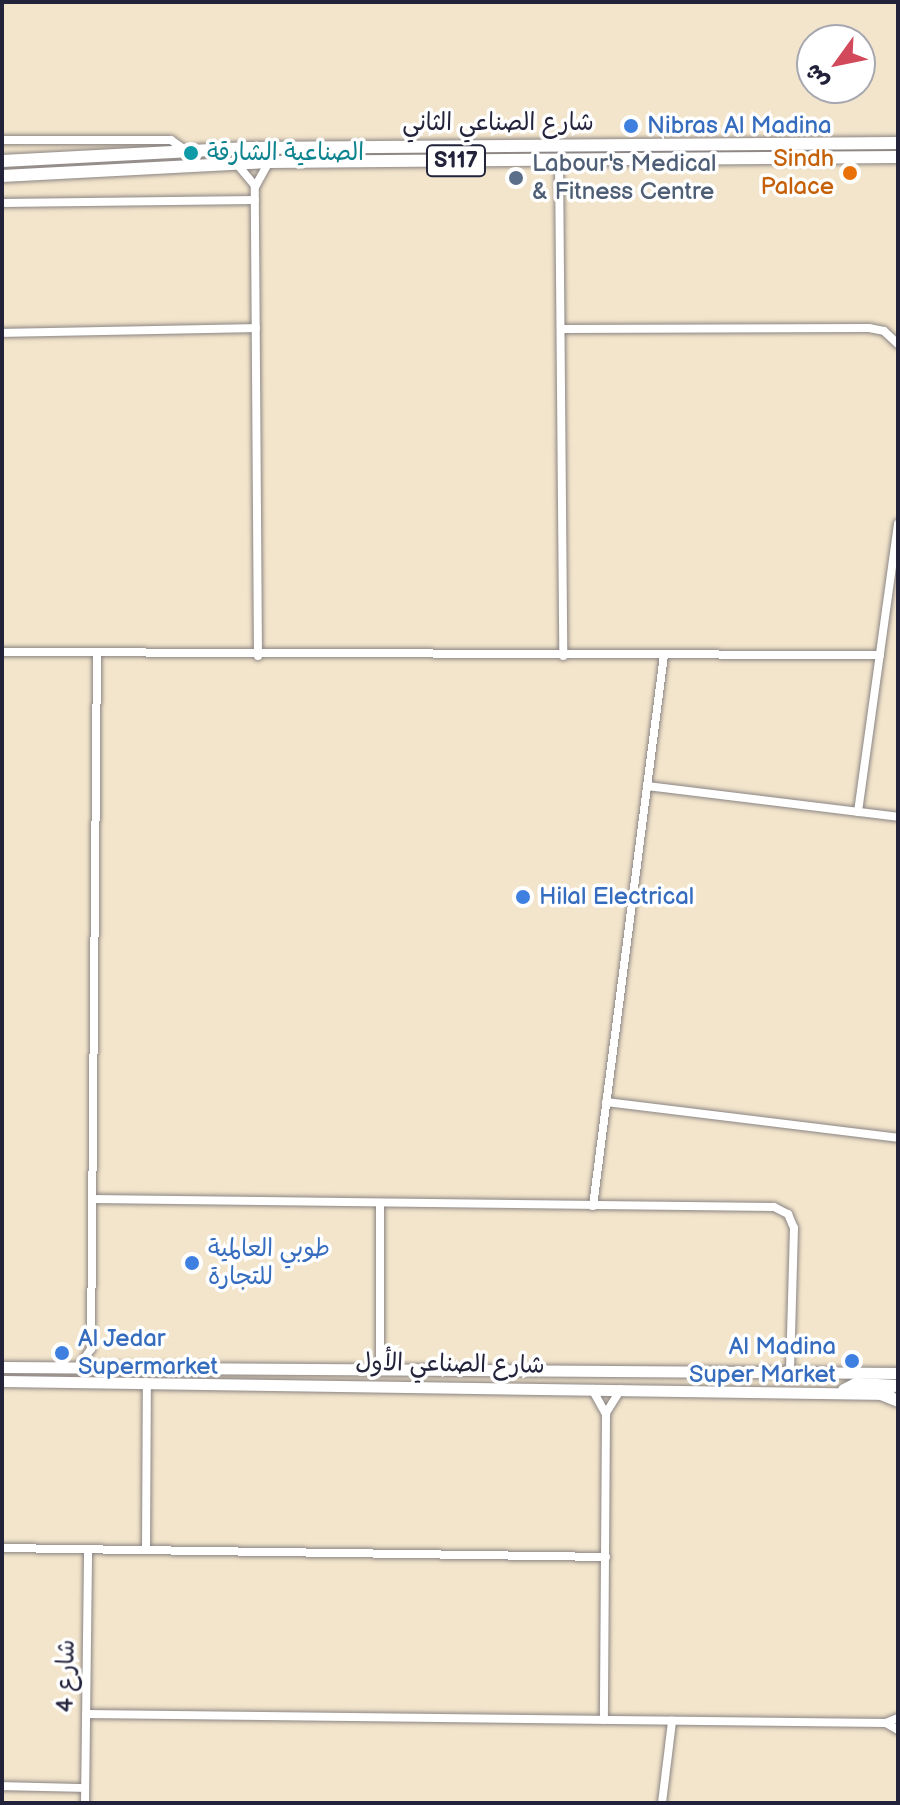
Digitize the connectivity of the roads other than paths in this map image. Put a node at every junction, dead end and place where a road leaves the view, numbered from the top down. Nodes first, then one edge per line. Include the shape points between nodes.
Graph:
1 (2, 140) edge
2 (898, 143) edge
3 (184, 149) junction
4 (898, 157) edge
5 (559, 160) junction
6 (2, 161) edge
7 (269, 162) junction
8 (236, 163) junction
9 (6, 177) edge
10 (255, 187) junction
11 (255, 200) junction
12 (2, 203) edge
13 (256, 328) junction
14 (561, 329) junction
15 (2, 333) edge
16 (898, 344) edge
17 (898, 524) edge
18 (894, 581) edge
19 (2, 652) edge
20 (97, 653) junction
21 (664, 655) junction
22 (880, 655) junction
23 (258, 656) junction
24 (563, 656) junction
25 (647, 786) junction
26 (858, 812) junction
27 (898, 817) edge
28 (606, 1102) junction
29 (898, 1138) edge
30 (92, 1199) junction
31 (380, 1203) junction
32 (593, 1206) junction
33 (91, 1349) junction
34 (2, 1367) edge
35 (77, 1369) junction
36 (105, 1369) junction
37 (380, 1370) junction
38 (790, 1372) junction
39 (898, 1373) edge
40 (2, 1381) edge
41 (147, 1382) junction
42 (898, 1386) edge
43 (591, 1388) junction
44 (621, 1389) junction
45 (844, 1390) junction
46 (881, 1394) joint
47 (898, 1398) edge
48 (606, 1414) junction
49 (2, 1548) edge
50 (88, 1550) junction
51 (146, 1550) junction
52 (606, 1557) junction
53 (86, 1714) junction
54 (898, 1718) edge
55 (604, 1720) junction
56 (672, 1721) junction
57 (886, 1723) junction
58 (898, 1730) edge
59 (2, 1786) edge
60 (85, 1788) junction
61 (85, 1803) edge
62 (662, 1803) edge

1 - 3 street via 171,140
2 - 3 main road, شارع الصناعي الثاني / S117
3 - 6 main road, شارع الصناعي الثاني / S117
4 - 5 main road, شارع الصناعي الثاني / S117
5 - 7 main road, شارع الصناعي الثاني / S117
5 - 14 street
7 - 8 main road, شارع الصناعي الثاني / S117
7 - 10 street
8 - 9 main road, شارع الصناعي الثاني / S117
8 - 10 street
10 - 11 street
11 - 12 street
11 - 13 street
13 - 15 street
13 - 23 street
14 - 16 street via 875,328
14 - 24 street
17 - 18 street
18 - 22 street
19 - 20 street
20 - 23 street
20 - 30 street
21 - 22 street
21 - 24 street
21 - 25 street
22 - 26 street
23 - 24 street
25 - 26 street
25 - 28 street
26 - 27 street
28 - 29 street
28 - 32 street
30 - 31 street
30 - 33 street
31 - 32 street
31 - 37 street
32 - 38 street via 774,1207 788,1214 794,1228
33 - 35 street
33 - 36 street
34 - 35 main road, شارع الصناعي الأول
35 - 36 main road, شارع الصناعي الأول
36 - 37 main road, شارع الصناعي الأول
37 - 38 main road, شارع الصناعي الأول
38 - 39 main road, شارع الصناعي الأول
40 - 41 main road, شارع الصناعي الأول
41 - 43 main road, شارع الصناعي الأول
41 - 51 street
42 - 45 main road via 860,1384
43 - 44 main road, شارع الصناعي الأول
43 - 48 street
44 - 45 main road, شارع الصناعي الأول
44 - 48 street
45 - 46 main road, شارع الصناعي الأول
46 - 47 main road
48 - 52 street
49 - 50 street
50 - 51 street
50 - 53 street, شارع 4
51 - 52 street
52 - 55 street
53 - 55 street
53 - 60 street, شارع 4
54 - 57 street
55 - 56 street
56 - 57 street
56 - 62 street
57 - 58 street
59 - 60 street
60 - 61 street, شارع 4

